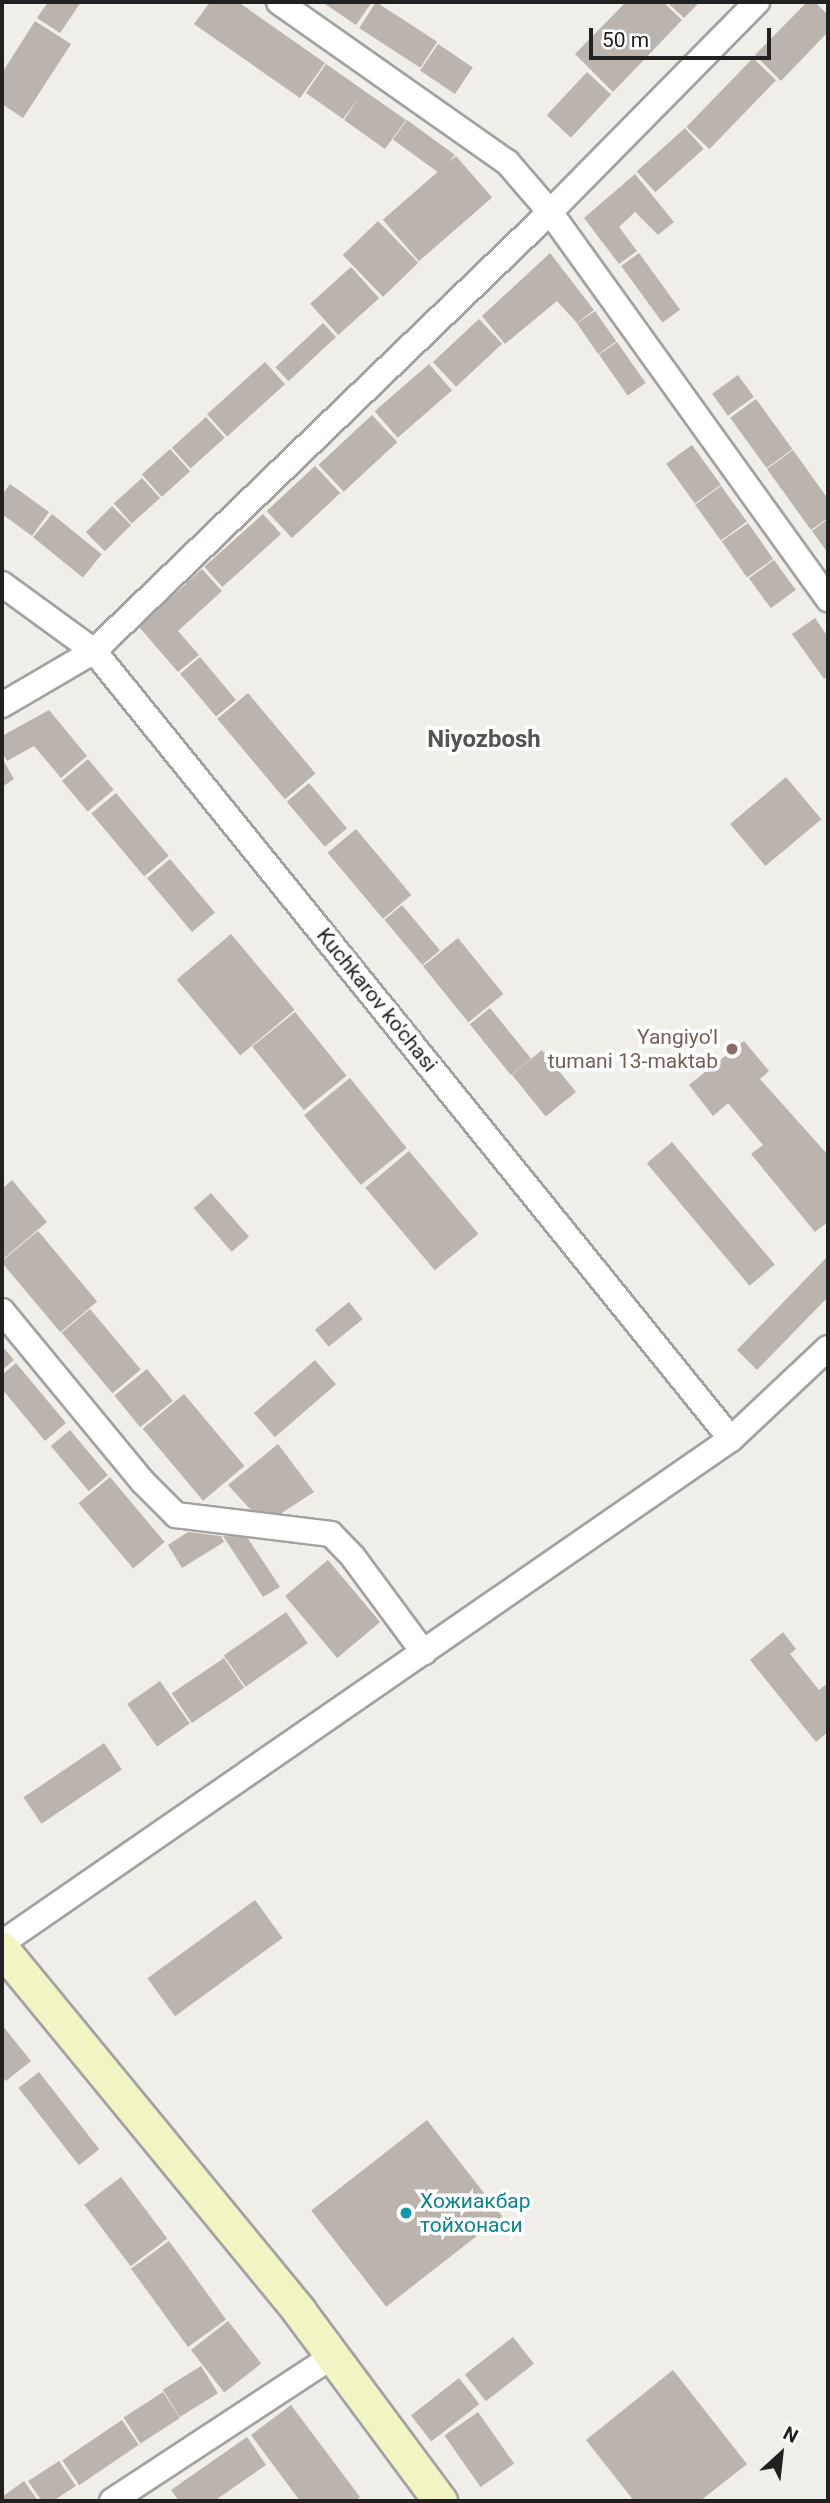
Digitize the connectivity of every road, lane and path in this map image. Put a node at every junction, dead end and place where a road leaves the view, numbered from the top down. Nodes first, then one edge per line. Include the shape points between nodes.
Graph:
1 (279, 2) edge
2 (757, 2) edge
3 (550, 212) junction
4 (2, 583) edge
5 (828, 599) edge
6 (94, 651) junction
7 (2, 705) edge
8 (2, 1311) edge
9 (828, 1348) edge
10 (731, 1439) junction
11 (424, 1653) junction
12 (2, 1943) edge
13 (2, 1949) edge
14 (333, 2356) junction
15 (112, 2501) edge
16 (440, 2501) edge

1 - 3 street via 507,162
2 - 3 street
3 - 5 street
3 - 6 street
4 - 6 street, Kuchkarov ko'chasi
6 - 7 street
6 - 10 street, Kuchkarov ko'chasi
8 - 11 street via 143,1482 176,1515 331,1534 354,1557
9 - 10 street
10 - 11 street
11 - 12 street
13 - 14 main road
14 - 15 street
14 - 16 main road

